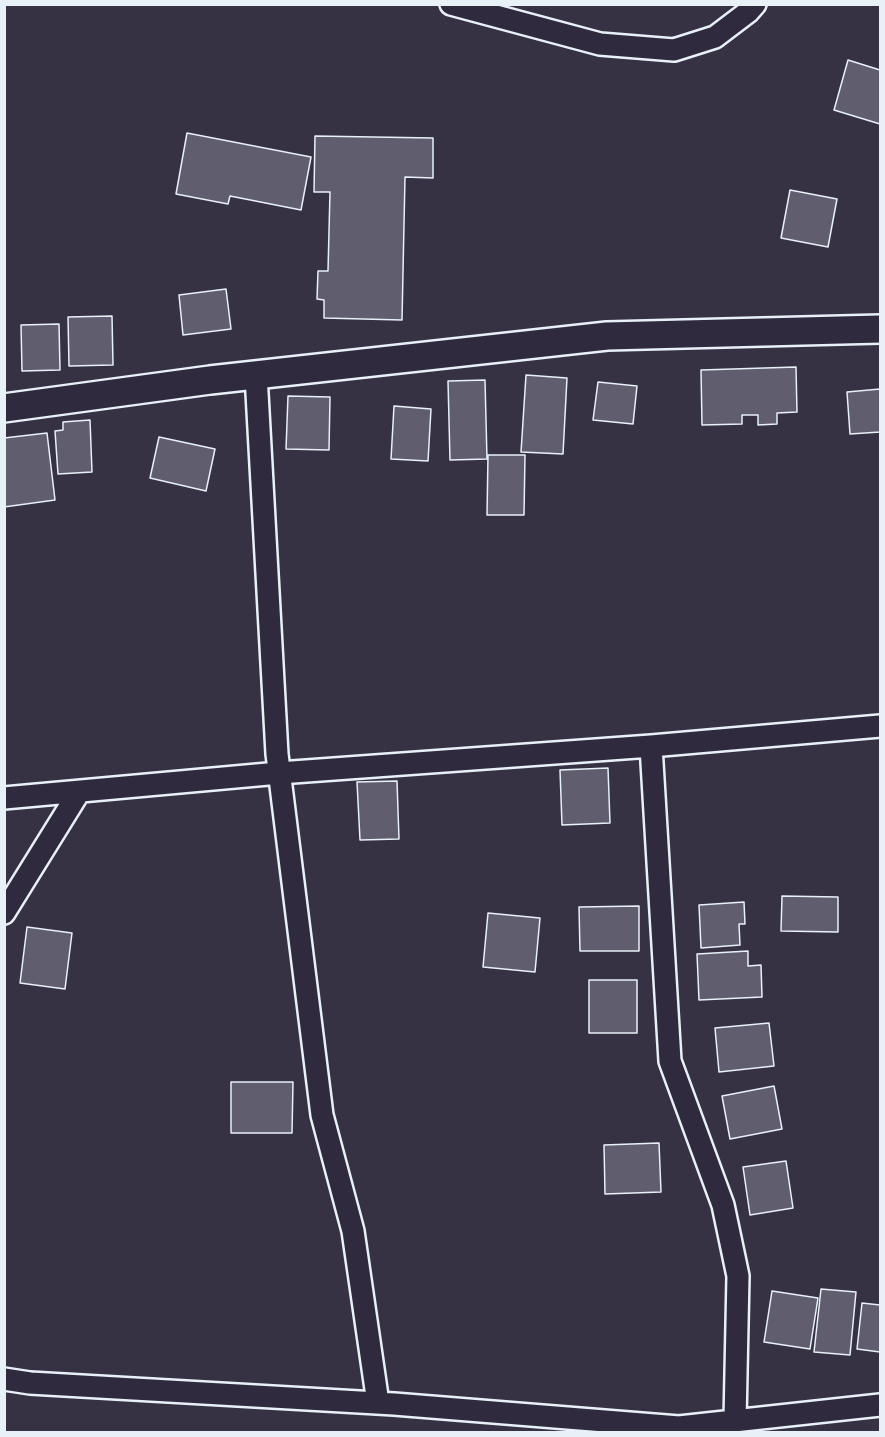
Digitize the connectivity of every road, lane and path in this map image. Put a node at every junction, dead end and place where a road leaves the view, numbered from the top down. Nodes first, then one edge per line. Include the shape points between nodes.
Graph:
1 (452, 4) edge
2 (755, 4) edge
3 (880, 329) edge
4 (256, 375) junction
5 (4, 408) edge
6 (880, 726) edge
7 (651, 746) junction
8 (279, 773) junction
9 (79, 792) junction
10 (4, 798) edge
11 (4, 913) edge
12 (4, 1379) edge
13 (378, 1403) junction
14 (880, 1405) edge
15 (735, 1421) junction

1 - 2 street via 600,44 674,50 715,37
3 - 4 street via 607,336
4 - 5 street
4 - 8 street
6 - 7 street
7 - 8 street
7 - 15 street via 670,1060 723,1205 738,1276
8 - 9 street
8 - 13 street via 322,1116 353,1231
9 - 10 street
9 - 11 street
12 - 13 street
13 - 15 street via 679,1427
14 - 15 street

